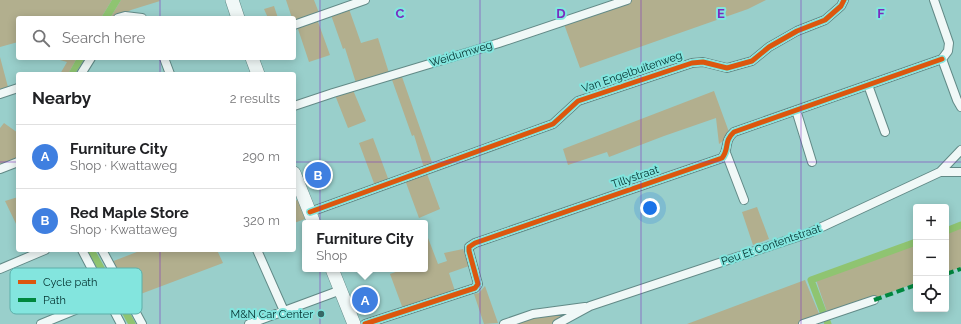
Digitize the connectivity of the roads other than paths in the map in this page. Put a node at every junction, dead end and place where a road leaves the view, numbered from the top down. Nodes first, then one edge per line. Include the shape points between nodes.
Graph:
1 (232, 0) edge
2 (365, 0) edge
3 (627, 0) edge
4 (844, 0) edge
5 (934, 0) edge
6 (237, 16) edge
7 (296, 24) edge
8 (942, 59) junction
9 (90, 60) edge
10 (165, 60) edge
11 (252, 60) edge
12 (82, 72) edge
13 (169, 72) edge
14 (255, 72) edge
15 (868, 85) junction
16 (16, 89) edge
17 (0, 94) edge
18 (296, 105) edge
19 (961, 107) edge
20 (796, 110) junction
21 (885, 132) dead end
22 (961, 150) edge
23 (726, 153) junction
24 (812, 162) dead end
25 (16, 163) edge
26 (0, 168) edge
27 (940, 172) junction
28 (961, 172) edge
29 (296, 184) edge
30 (298, 197) edge
31 (744, 200) dead end
32 (312, 218) edge
33 (40, 252) edge
34 (83, 252) edge
35 (103, 252) edge
36 (257, 252) edge
37 (92, 268) edge
38 (112, 268) edge
39 (0, 269) edge
40 (333, 272) edge
41 (340, 290) junction
42 (874, 300) dead end
43 (590, 306) junction
44 (284, 311) junction
45 (65, 314) edge
46 (116, 314) edge
47 (137, 314) edge
48 (40, 324) edge
49 (121, 324) edge
50 (142, 324) edge
51 (249, 324) edge
52 (354, 324) edge
53 (365, 324) edge
54 (504, 324) edge
55 (557, 324) edge
56 (803, 324) edge

1 - 6 main road
2 - 7 street
3 - 18 street, Weidumweg via 499,43
4 - 32 street, Van Engelbuitenweg via 825,20 797,31 752,61 727,68 698,61 578,101 553,124
5 - 8 street via 949,43 948,51
8 - 15 street
8 - 19 street
9 - 12 street
10 - 13 street
11 - 14 main road
15 - 20 street
15 - 21 street
16 - 17 street
20 - 23 street via 734,132 727,141
20 - 24 street
22 - 27 street, Peu Et Contentstraat
23 - 31 street
23 - 53 street, Tillystraat via 722,158 475,244 469,247 468,251 478,279 475,288
25 - 26 street
27 - 28 street
27 - 43 street, Peu Et Contentstraat via 809,233
29 - 30 main road
30 - 32 main road
33 - 39 street
34 - 37 street
35 - 38 street
36 - 44 street
40 - 41 main road
41 - 44 street
41 - 52 main road
42 - 56 street
43 - 54 street, Peu Et Contentstraat via 533,314
43 - 55 street, Peu Et Contentstraat
44 - 51 street
45 - 48 street
46 - 49 street
47 - 50 street

